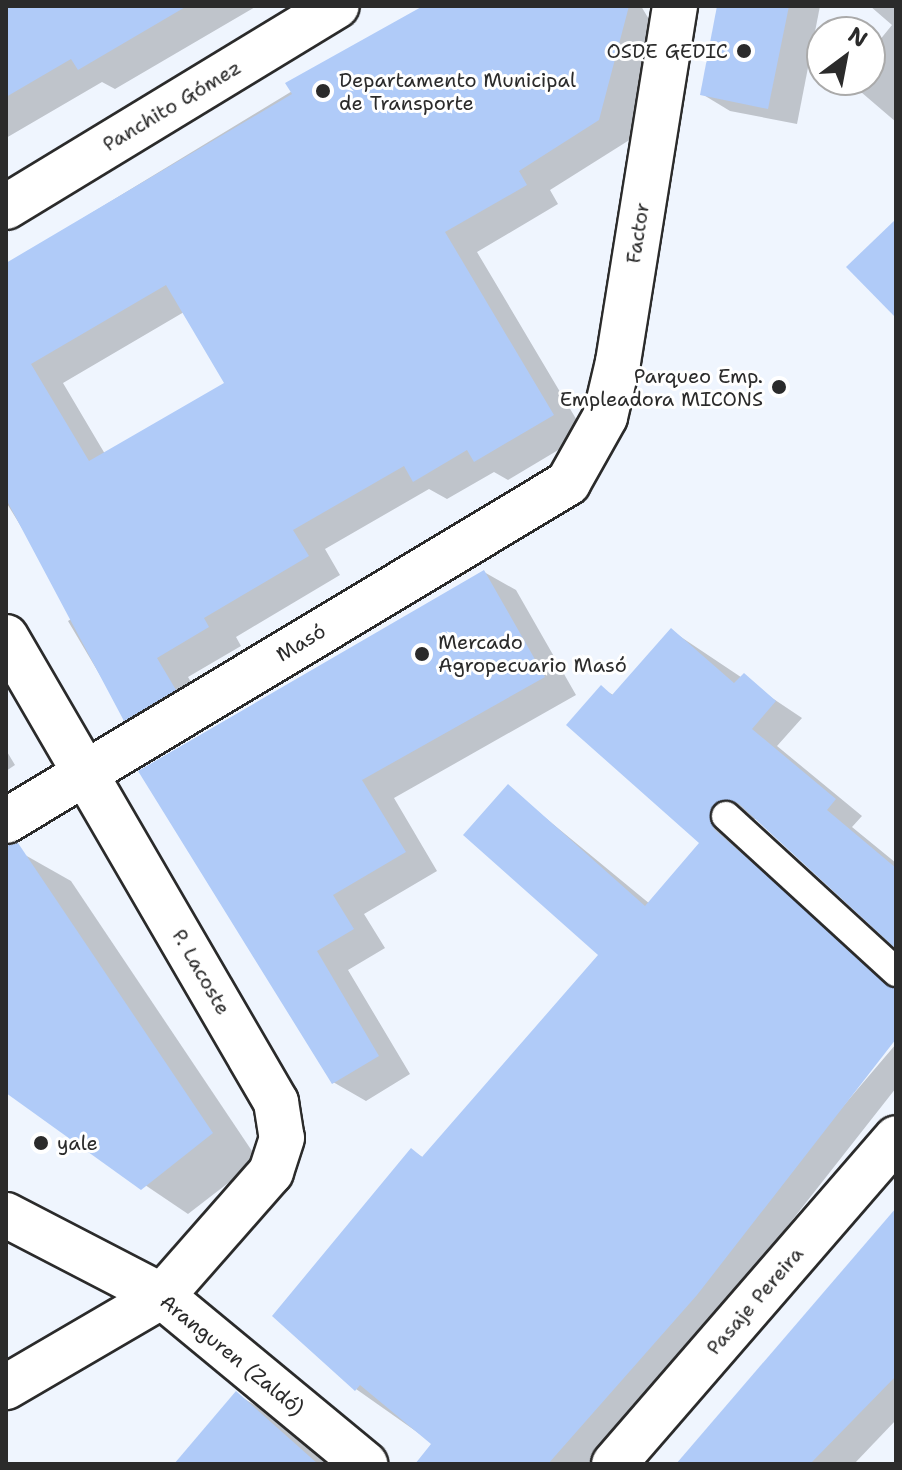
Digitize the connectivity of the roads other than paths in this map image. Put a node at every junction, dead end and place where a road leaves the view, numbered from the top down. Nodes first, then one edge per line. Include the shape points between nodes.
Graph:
1 (337, 6) edge
2 (675, 6) edge
3 (6, 207) edge
4 (588, 457) joint
5 (6, 637) edge
6 (85, 772) junction
7 (726, 816) dead end
8 (6, 821) edge
9 (896, 972) edge
10 (890, 1157) edge
11 (6, 1215) edge
12 (162, 1296) junction
13 (6, 1387) edge
14 (365, 1464) edge
15 (614, 1464) edge

1 - 3 street, Panchito Gómez
2 - 4 street, Factor via 618,362
4 - 6 street, Masó via 568,483
5 - 6 street, P. Lacoste
6 - 8 street, Masó
6 - 12 street, P. Lacoste via 276,1102 282,1138 271,1172
7 - 9 lane
10 - 15 street, Pasaje Pereira
11 - 12 street, Aranguren (Zaldó)
12 - 13 street, P. Lacoste
12 - 14 street, Aranguren (Zaldó)

